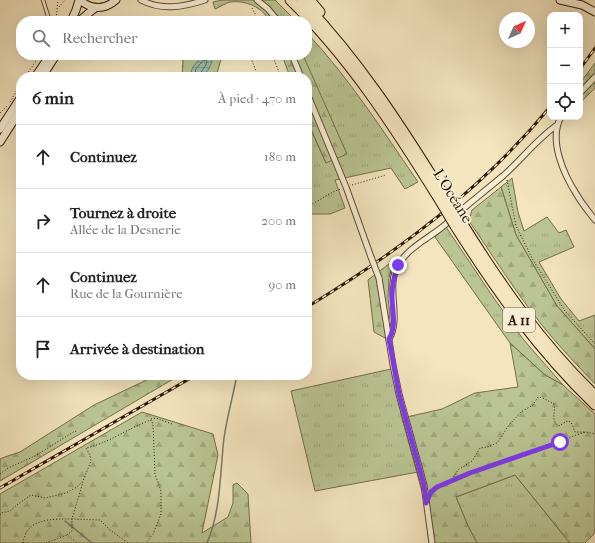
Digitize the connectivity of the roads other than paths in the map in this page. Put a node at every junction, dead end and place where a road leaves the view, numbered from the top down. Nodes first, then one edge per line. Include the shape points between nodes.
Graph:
1 (42, 0) edge
2 (79, 0) edge
3 (116, 0) edge
4 (141, 0) edge
5 (205, 0) edge
6 (257, 0) edge
7 (283, 0) edge
8 (290, 0) edge
9 (301, 0) edge
10 (310, 0) edge
11 (560, 0) edge
12 (95, 8) junction
13 (595, 12) edge
14 (48, 16) edge
15 (73, 16) edge
16 (85, 16) edge
17 (274, 16) edge
18 (306, 16) joint
19 (312, 23) edge
20 (345, 49) junction
21 (47, 60) edge
22 (53, 60) edge
23 (294, 60) edge
24 (38, 72) edge
25 (45, 72) edge
26 (298, 72) edge
27 (595, 77) edge
28 (583, 90) edge
29 (312, 105) edge
30 (16, 107) edge
31 (16, 115) edge
32 (559, 120) edge
33 (557, 125) junction
34 (2, 132) edge
35 (0, 142) edge
36 (440, 194) junction
37 (595, 220) edge
38 (458, 223) junction
39 (389, 339) junction
40 (595, 395) edge
41 (595, 405) edge
42 (432, 543) edge

1 - 14 lane
2 - 12 main road
2 - 15 main road
3 - 12 main road via 105,7
4 - 5 street via 166,7 191,5
6 - 17 street
7 - 18 highway via 294,11
8 - 18 highway, L’Océane / A 11
9 - 20 highway, L’Océane / A 11
10 - 20 highway via 340,36
11 - 13 main road via 578,4
12 - 16 main road
19 - 36 highway, L’Océane / A 11 via 372,96
20 - 36 highway, L’Océane / A 11 via 388,107
21 - 24 main road
22 - 25 main road
23 - 26 street
27 - 28 street
29 - 39 street, bridge via 346,187 379,278
30 - 34 main road
31 - 34 main road
32 - 33 street
33 - 37 street via 556,141 566,175
33 - 39 street via 545,133 505,174 443,227 406,254 393,277 394,321
34 - 35 main road
36 - 38 highway, L’Océane / A 11, bridge
38 - 40 highway, L’Océane / A 11 via 532,325 559,358
38 - 41 highway, L’Océane / A 11 via 485,273 530,335
39 - 42 street via 399,394 424,485

